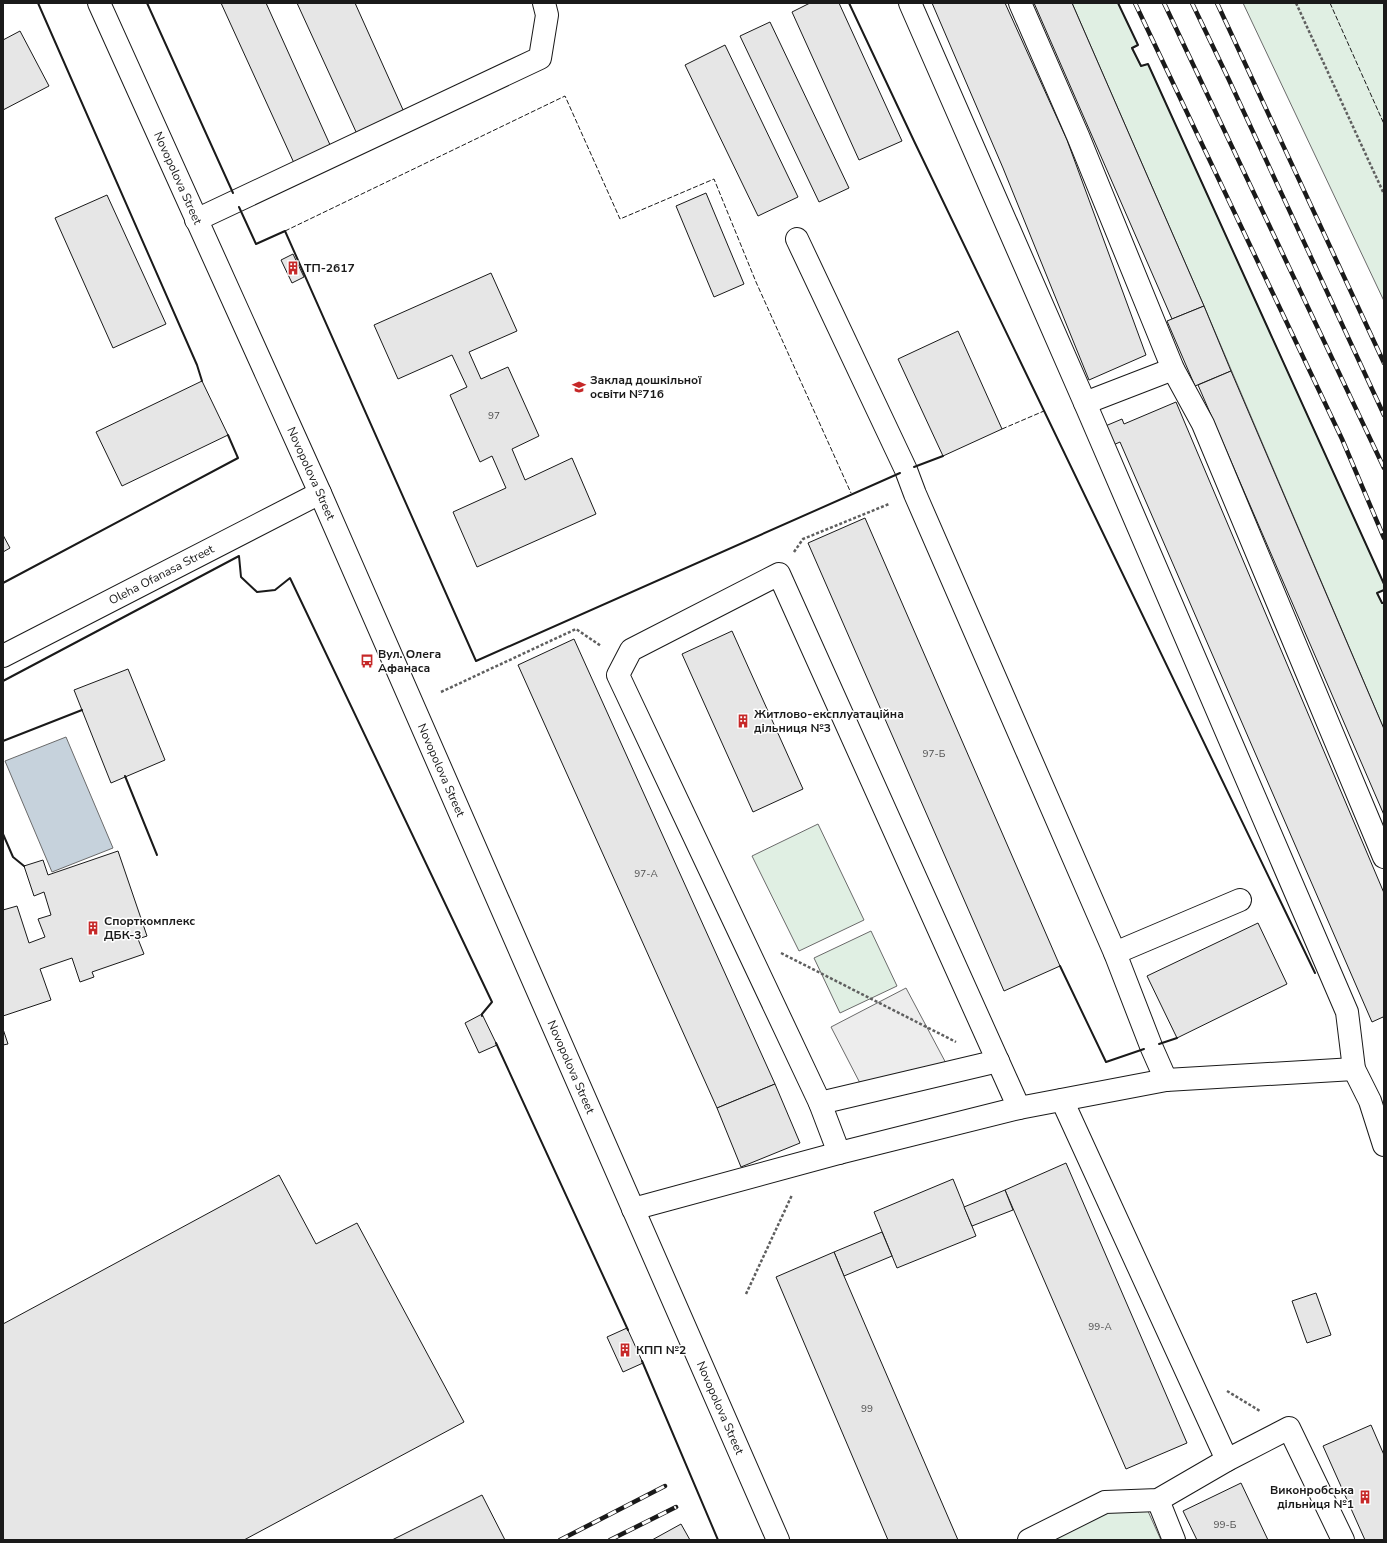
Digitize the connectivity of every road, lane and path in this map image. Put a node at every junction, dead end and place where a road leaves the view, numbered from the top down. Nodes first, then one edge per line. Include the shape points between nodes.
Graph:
1 (98, 3) edge
2 (544, 3) edge
3 (910, 3) edge
4 (1020, 3) edge
5 (1296, 3) edge
6 (1384, 194) edge
7 (196, 220) junction
8 (797, 239) dead end
9 (1173, 369) junction
10 (1085, 403) junction
11 (320, 493) junction
12 (915, 494) junction
13 (779, 574) junction
14 (3, 656) edge
15 (624, 663) junction
16 (441, 692) dead end
17 (1384, 857) edge
18 (1240, 900) dead end
19 (781, 953) dead end
20 (1115, 953) junction
21 (998, 1061) junction
22 (1354, 1069) junction
23 (1166, 1080) junction
24 (1377, 1097) edge
25 (1062, 1100) junction
26 (820, 1103) junction
27 (1019, 1108) junction
28 (1384, 1145) edge
29 (839, 1154) junction
30 (808, 1162) junction
31 (633, 1209) junction
32 (746, 1294) dead end
33 (1223, 1389) dead end
34 (1289, 1428) junction
35 (1227, 1460) junction
36 (1158, 1500) junction
37 (778, 1540) edge
38 (1029, 1540) edge
39 (1174, 1540) edge
40 (1342, 1540) edge

1 - 7 street, Novopolova Street
2 - 7 street via 546,15 540,58
3 - 10 street
4 - 9 street via 1078,136
5 - 6 path
7 - 11 street, Novopolova Street
8 - 12 street
9 - 10 street
9 - 17 street via 1204,424
10 - 22 street via 1347,1012
11 - 14 street, Oleha Ofanasa Street
11 - 31 street, Novopolova Street
12 - 13 path via 802,538
12 - 20 street
13 - 15 street via 631,650
13 - 21 street
15 - 16 path via 576,629
15 - 26 street via 618,675
18 - 20 street
19 - 21 path via 927,1028
20 - 23 street
21 - 26 street
21 - 27 street
22 - 23 street
22 - 24 street
23 - 25 street
24 - 28 street
25 - 27 street
25 - 35 street
26 - 29 street
27 - 29 street
29 - 30 street
30 - 31 street
30 - 32 path
31 - 37 street, Novopolova Street
33 - 34 path
34 - 35 street
34 - 40 street
35 - 36 street
36 - 38 street via 1105,1502
36 - 39 street

